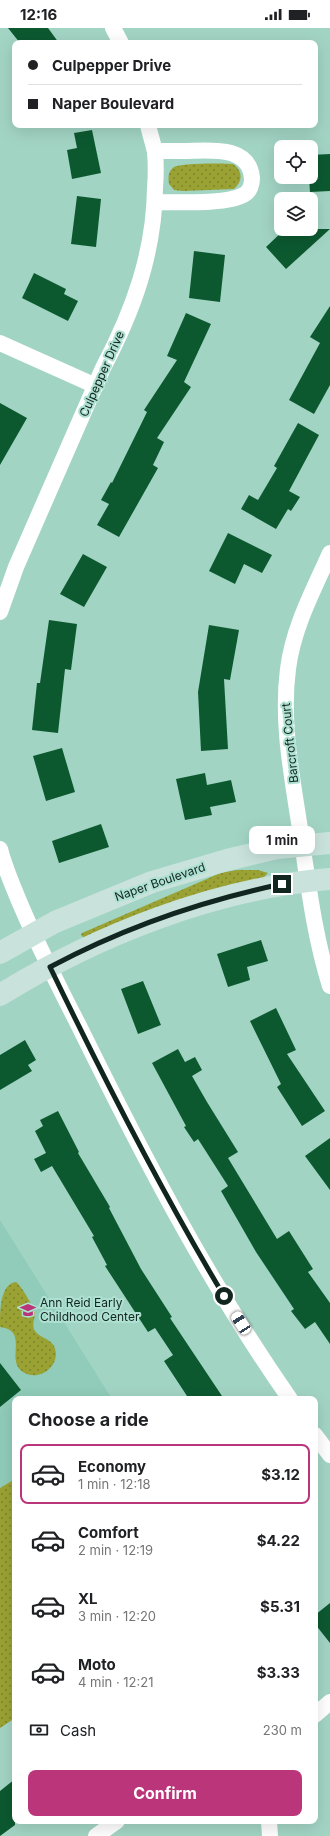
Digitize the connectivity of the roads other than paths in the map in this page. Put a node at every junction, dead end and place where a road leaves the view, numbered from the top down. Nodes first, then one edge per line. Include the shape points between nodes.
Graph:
1 (113, 28) edge
2 (119, 40) edge
3 (149, 128) edge
4 (155, 151) junction
5 (155, 202) junction
6 (0, 343) edge
7 (96, 386) junction
8 (330, 553) edge
9 (0, 612) edge
10 (330, 843) edge
11 (302, 846) junction
12 (0, 849) edge
13 (330, 879) edge
14 (307, 881) junction
15 (32, 935) junction
16 (0, 953) edge
17 (50, 967) junction
18 (330, 986) edge
19 (0, 995) edge
20 (288, 1396) edge
21 (318, 1439) edge
22 (330, 1455) edge
23 (330, 1702) edge
24 (318, 1712) edge
25 (113, 1824) edge
26 (269, 1824) edge
27 (96, 1836) edge
28 (270, 1836) edge

1 - 2 street
3 - 4 street, Culpepper Drive
4 - 5 street, Culpepper Drive
4 - 5 street via 213,151 235,154 247,162 252,184 246,194 231,200
5 - 7 street, Culpepper Drive via 140,286
6 - 7 street
7 - 9 street, Culpepper Drive via 16,567
8 - 11 street, Barcroft Court via 295,635 288,668 286,724
10 - 11 main road, Naper Boulevard
11 - 14 street, Barcroft Court
11 - 15 main road, Naper Boulevard via 277,848 152,882 86,908
12 - 15 street
13 - 14 main road
14 - 17 main road via 249,891 159,918 104,940
14 - 18 street, Barcroft Court via 321,955
15 - 16 main road, Naper Boulevard
15 - 17 street
17 - 19 main road
17 - 20 street via 173,1210
21 - 22 street
23 - 24 street
25 - 27 street
26 - 28 street

